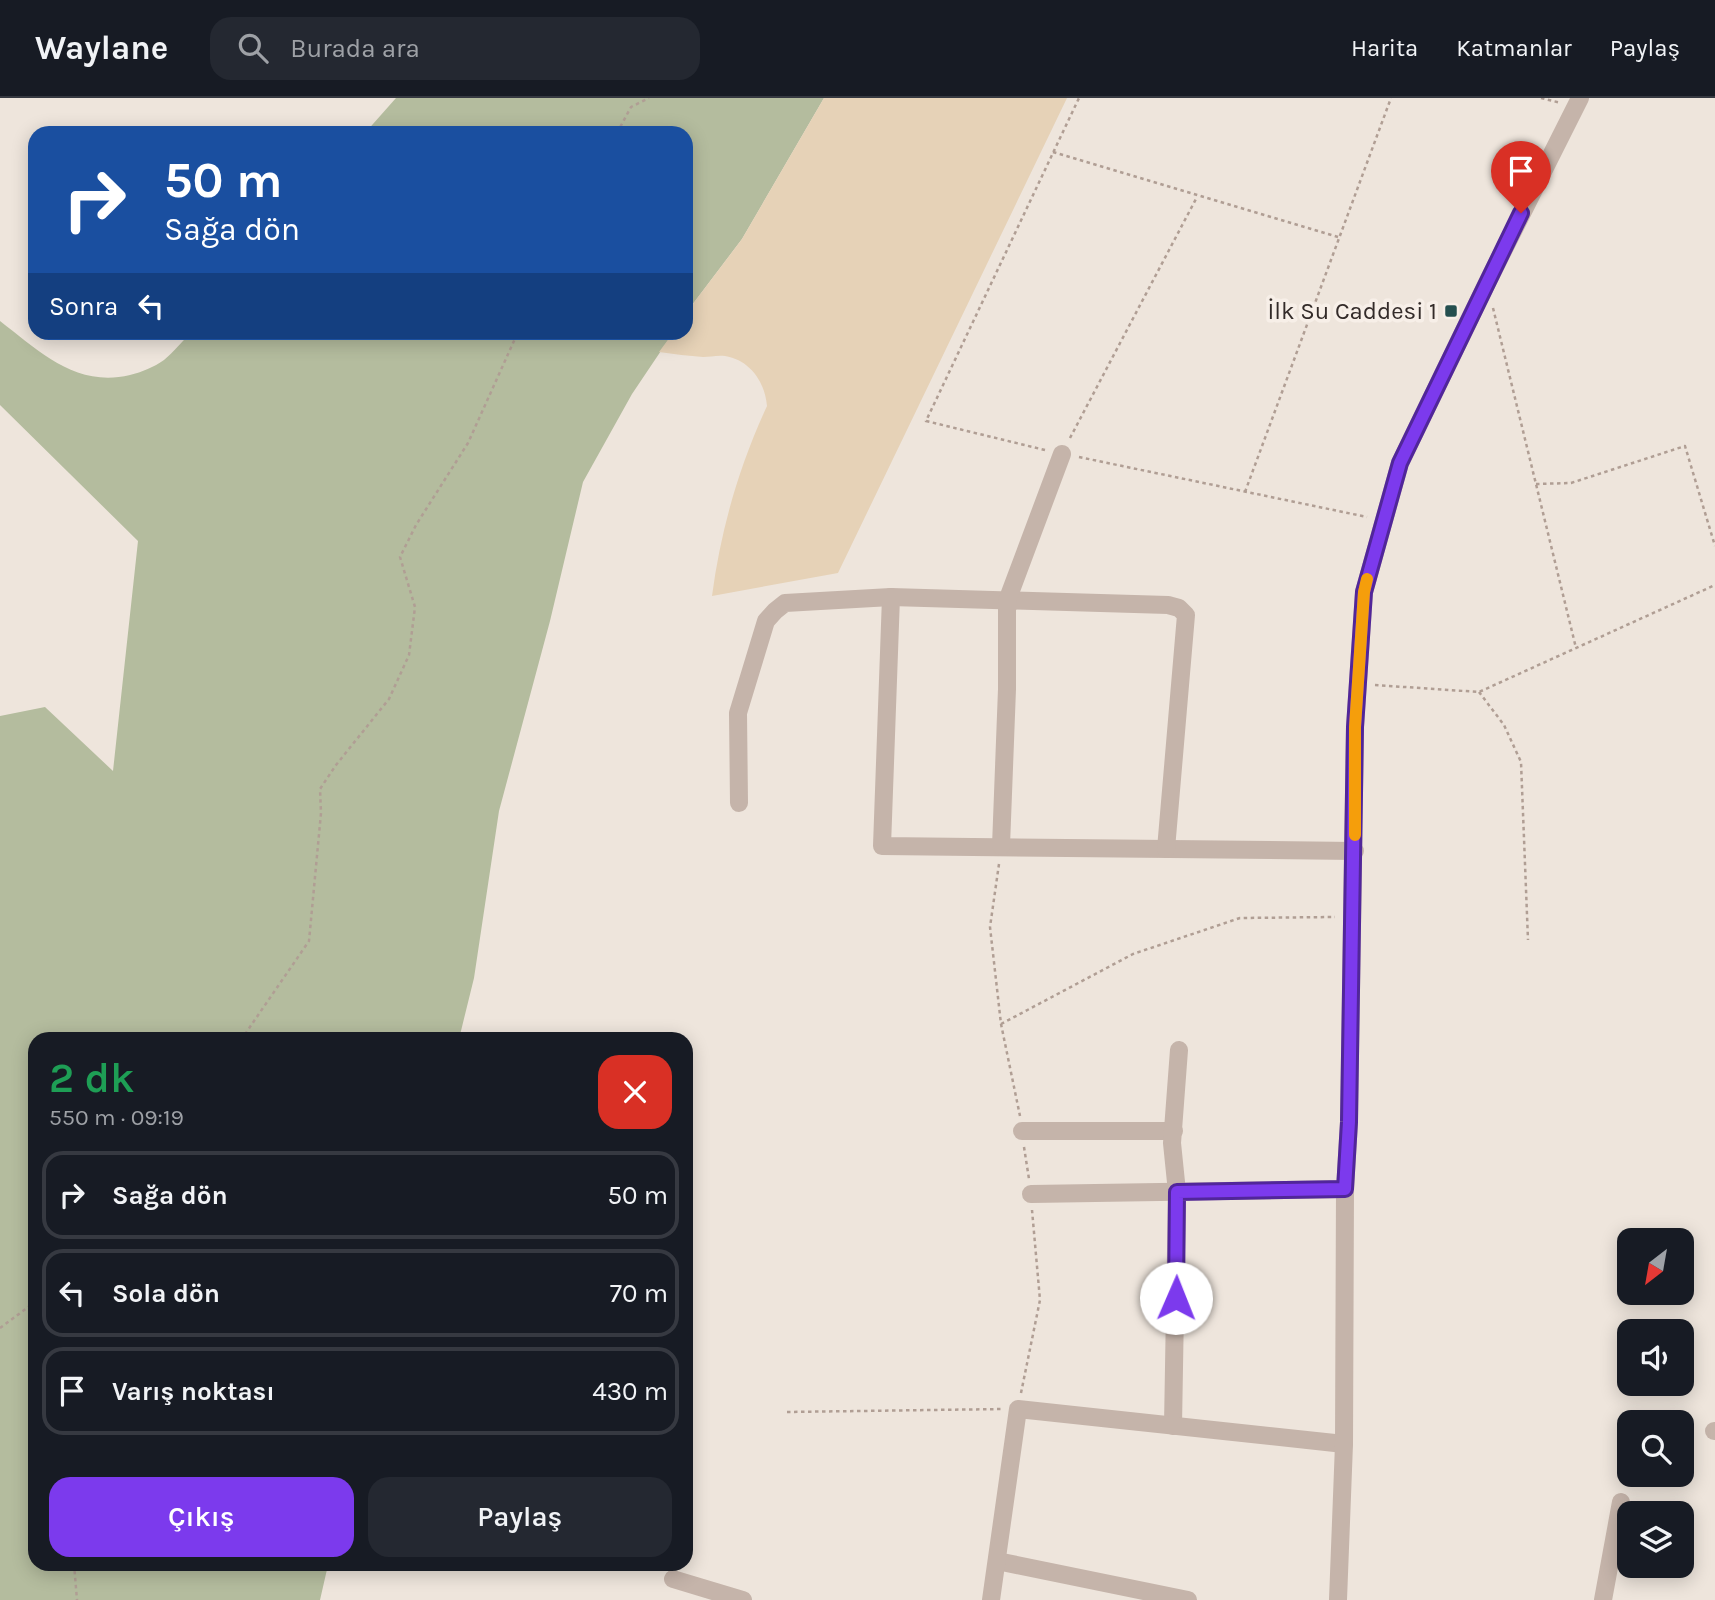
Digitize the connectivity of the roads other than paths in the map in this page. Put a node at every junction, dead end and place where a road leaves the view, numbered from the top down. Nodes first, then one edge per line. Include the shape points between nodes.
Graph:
1 (1580, 98) edge
2 (1062, 454) road end
3 (891, 597) junction
4 (1007, 601) junction
5 (739, 803) dead end
6 (1001, 846) junction
7 (1166, 849) junction
8 (1355, 851) junction
9 (1179, 1050) dead end
10 (1022, 1130) road end
11 (1174, 1130) junction
12 (1345, 1189) junction
13 (1177, 1192) junction
14 (1031, 1194) road end
15 (1173, 1426) junction
16 (1344, 1444) junction
17 (1617, 1524) edge
18 (997, 1561) junction
19 (673, 1579) dead end
20 (743, 1600) edge
21 (991, 1600) edge
22 (1188, 1600) edge
23 (1338, 1600) edge
24 (1603, 1600) edge

1 - 8 street via 1400,463 1364,592 1355,727
2 - 4 street
3 - 4 street
3 - 5 street via 785,603 766,621 738,713
3 - 6 street via 882,846
4 - 6 street
4 - 7 street via 1168,605 1184,611
6 - 7 street
7 - 8 street
8 - 12 street
9 - 11 street
10 - 11 street
11 - 13 street
12 - 13 street
12 - 16 street
13 - 14 street
13 - 15 street
15 - 16 street
15 - 18 street via 1018,1409
16 - 23 street
17 - 24 street
18 - 21 street
18 - 22 street
19 - 20 street

